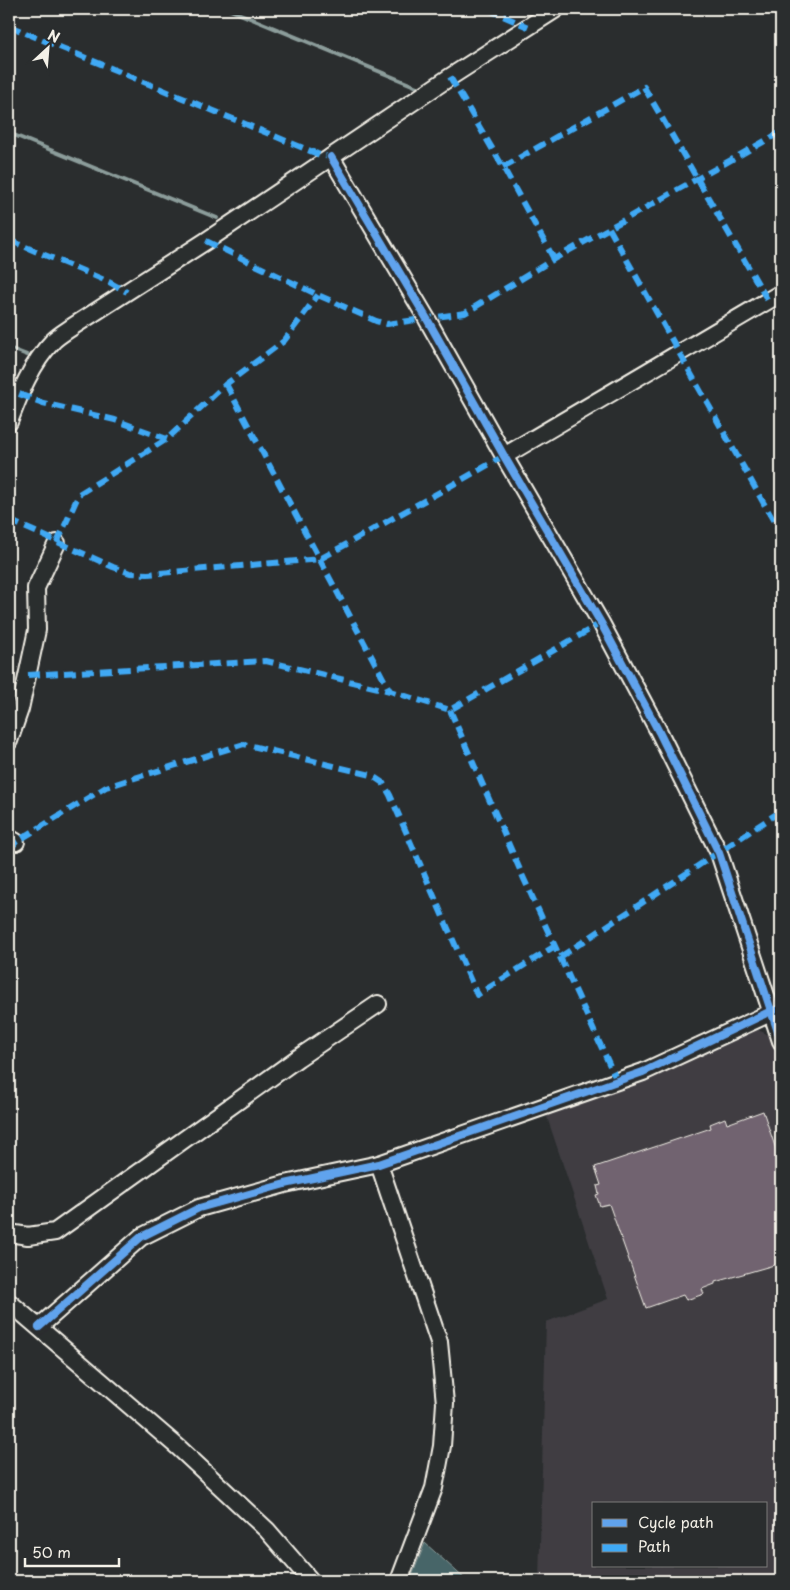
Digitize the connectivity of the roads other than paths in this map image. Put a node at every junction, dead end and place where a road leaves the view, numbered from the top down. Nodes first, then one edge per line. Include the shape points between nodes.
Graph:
1 (556, 9) edge
2 (331, 157) junction
3 (781, 294) edge
4 (9, 422) edge
5 (504, 456) junction
6 (57, 542) dead end
7 (9, 741) edge
8 (378, 1004) dead end
9 (776, 1010) edge
10 (781, 1041) edge
11 (379, 1164) junction
12 (9, 1233) edge
13 (9, 1302) edge
14 (39, 1328) junction
15 (311, 1581) edge
16 (400, 1581) edge

1 - 2 street
2 - 4 street via 54,340 36,361
2 - 5 street
3 - 5 street
5 - 9 street via 660,732 719,853
6 - 7 street via 36,588 37,630 20,709
8 - 12 street via 55,1232 28,1236
9 - 10 street
9 - 11 street via 643,1072
11 - 14 street via 285,1184 199,1208 141,1237
11 - 16 street via 439,1342 445,1403 442,1446 434,1488
13 - 14 street
14 - 15 street via 179,1448 267,1530

